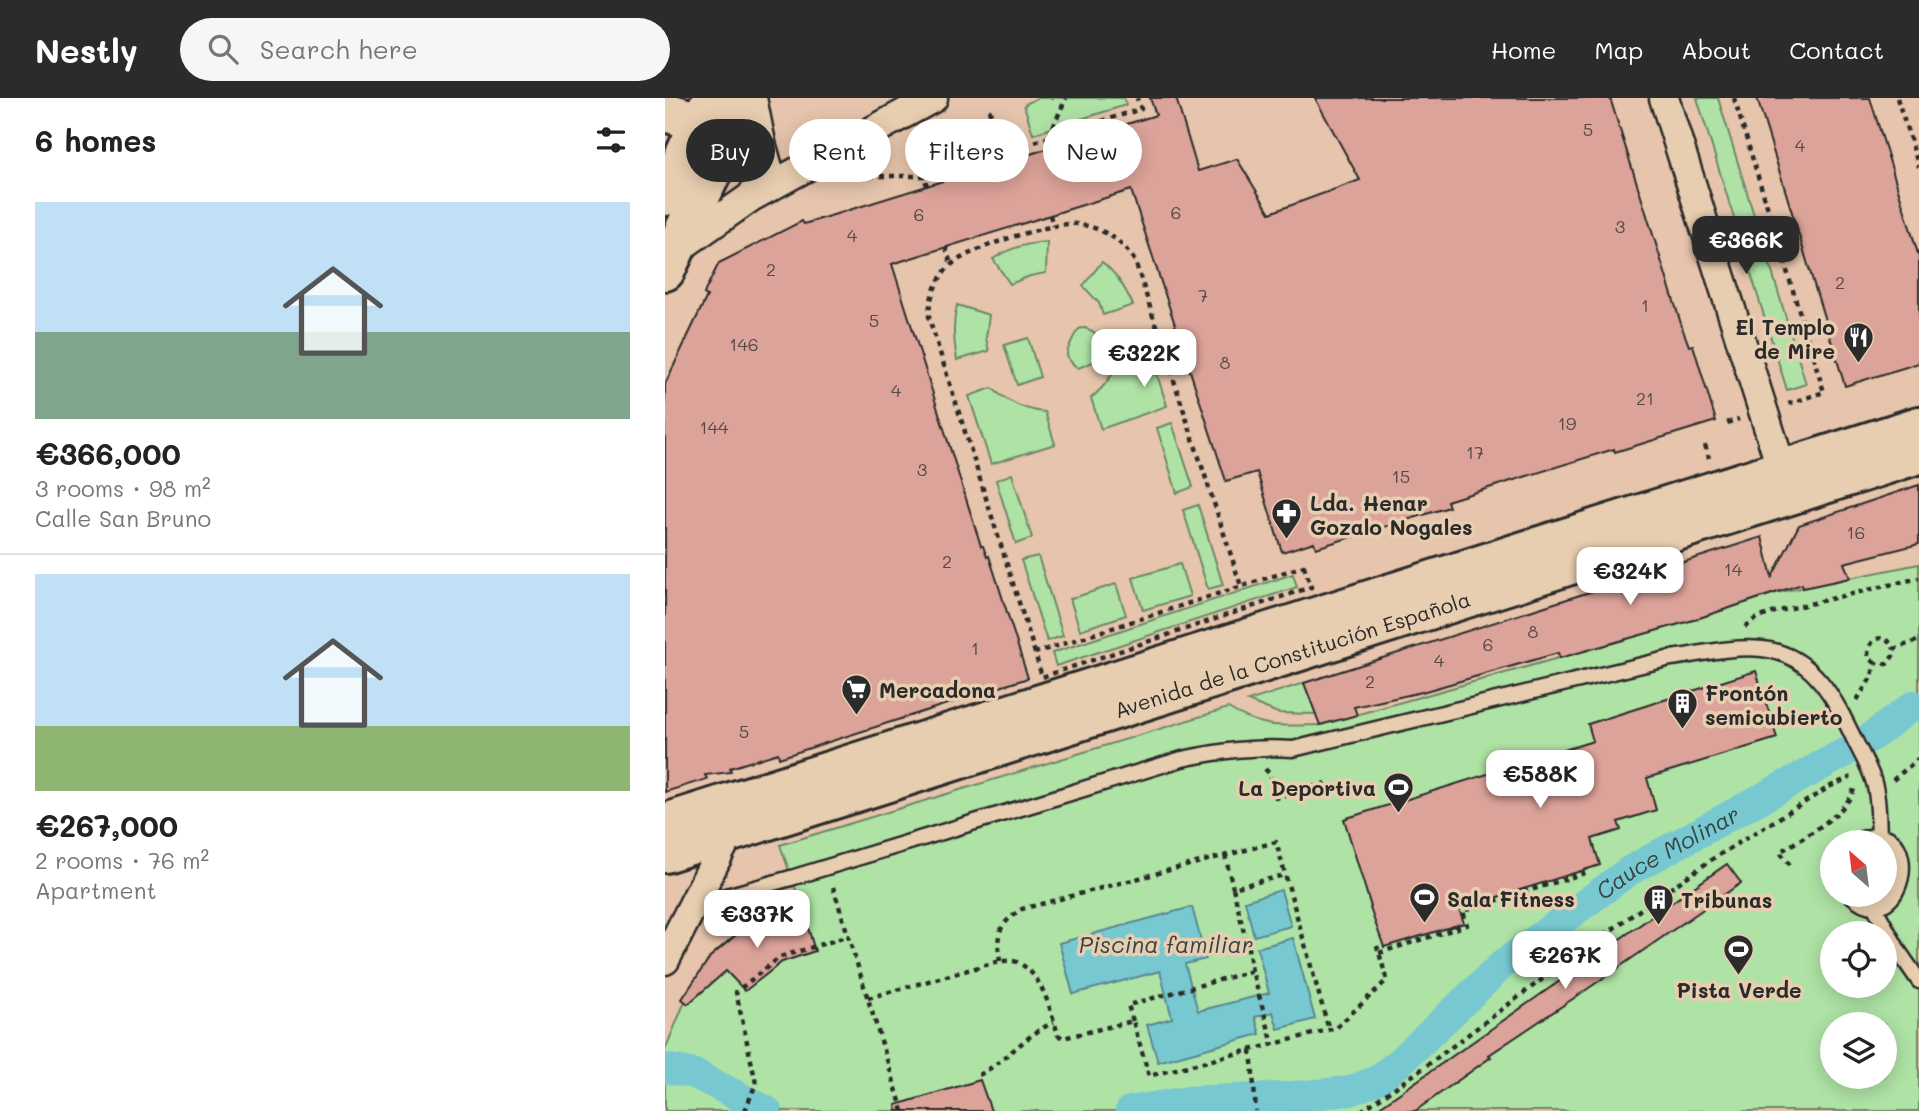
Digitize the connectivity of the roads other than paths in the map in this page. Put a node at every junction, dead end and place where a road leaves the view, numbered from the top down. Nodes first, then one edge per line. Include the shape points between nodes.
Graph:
1 (933, 98) edge
2 (1664, 98) edge
3 (724, 114) edge
4 (665, 197) edge
5 (751, 197) junction
6 (668, 259) edge
7 (1919, 426) edge
8 (1919, 454) edge
9 (1786, 482) junction
10 (665, 823) edge
11 (1879, 830) edge
12 (730, 832) junction
13 (1897, 843) edge
14 (665, 853) edge
15 (1897, 899) edge
16 (1875, 907) edge
17 (691, 909) junction
18 (665, 960) edge
19 (1919, 981) edge

1 - 5 street
2 - 9 street
3 - 4 highway
3 - 5 street via 767,163
3 - 6 highway
5 - 6 street
7 - 9 highway, Avenida de la Constitución Española
8 - 9 highway, Avenida de la Constitución Española
9 - 10 highway, Avenida de la Constitución Española
9 - 12 highway, Avenida de la Constitución Española
11 - 17 lane via 1875,787 1826,688 1806,666 1785,655 1735,649 1671,658 1293,749 1230,750 1182,759
12 - 14 highway, Avenida de la Constitución Española
12 - 17 street
13 - 15 lane via 1912,867 1906,890
16 - 19 lane
17 - 18 street

